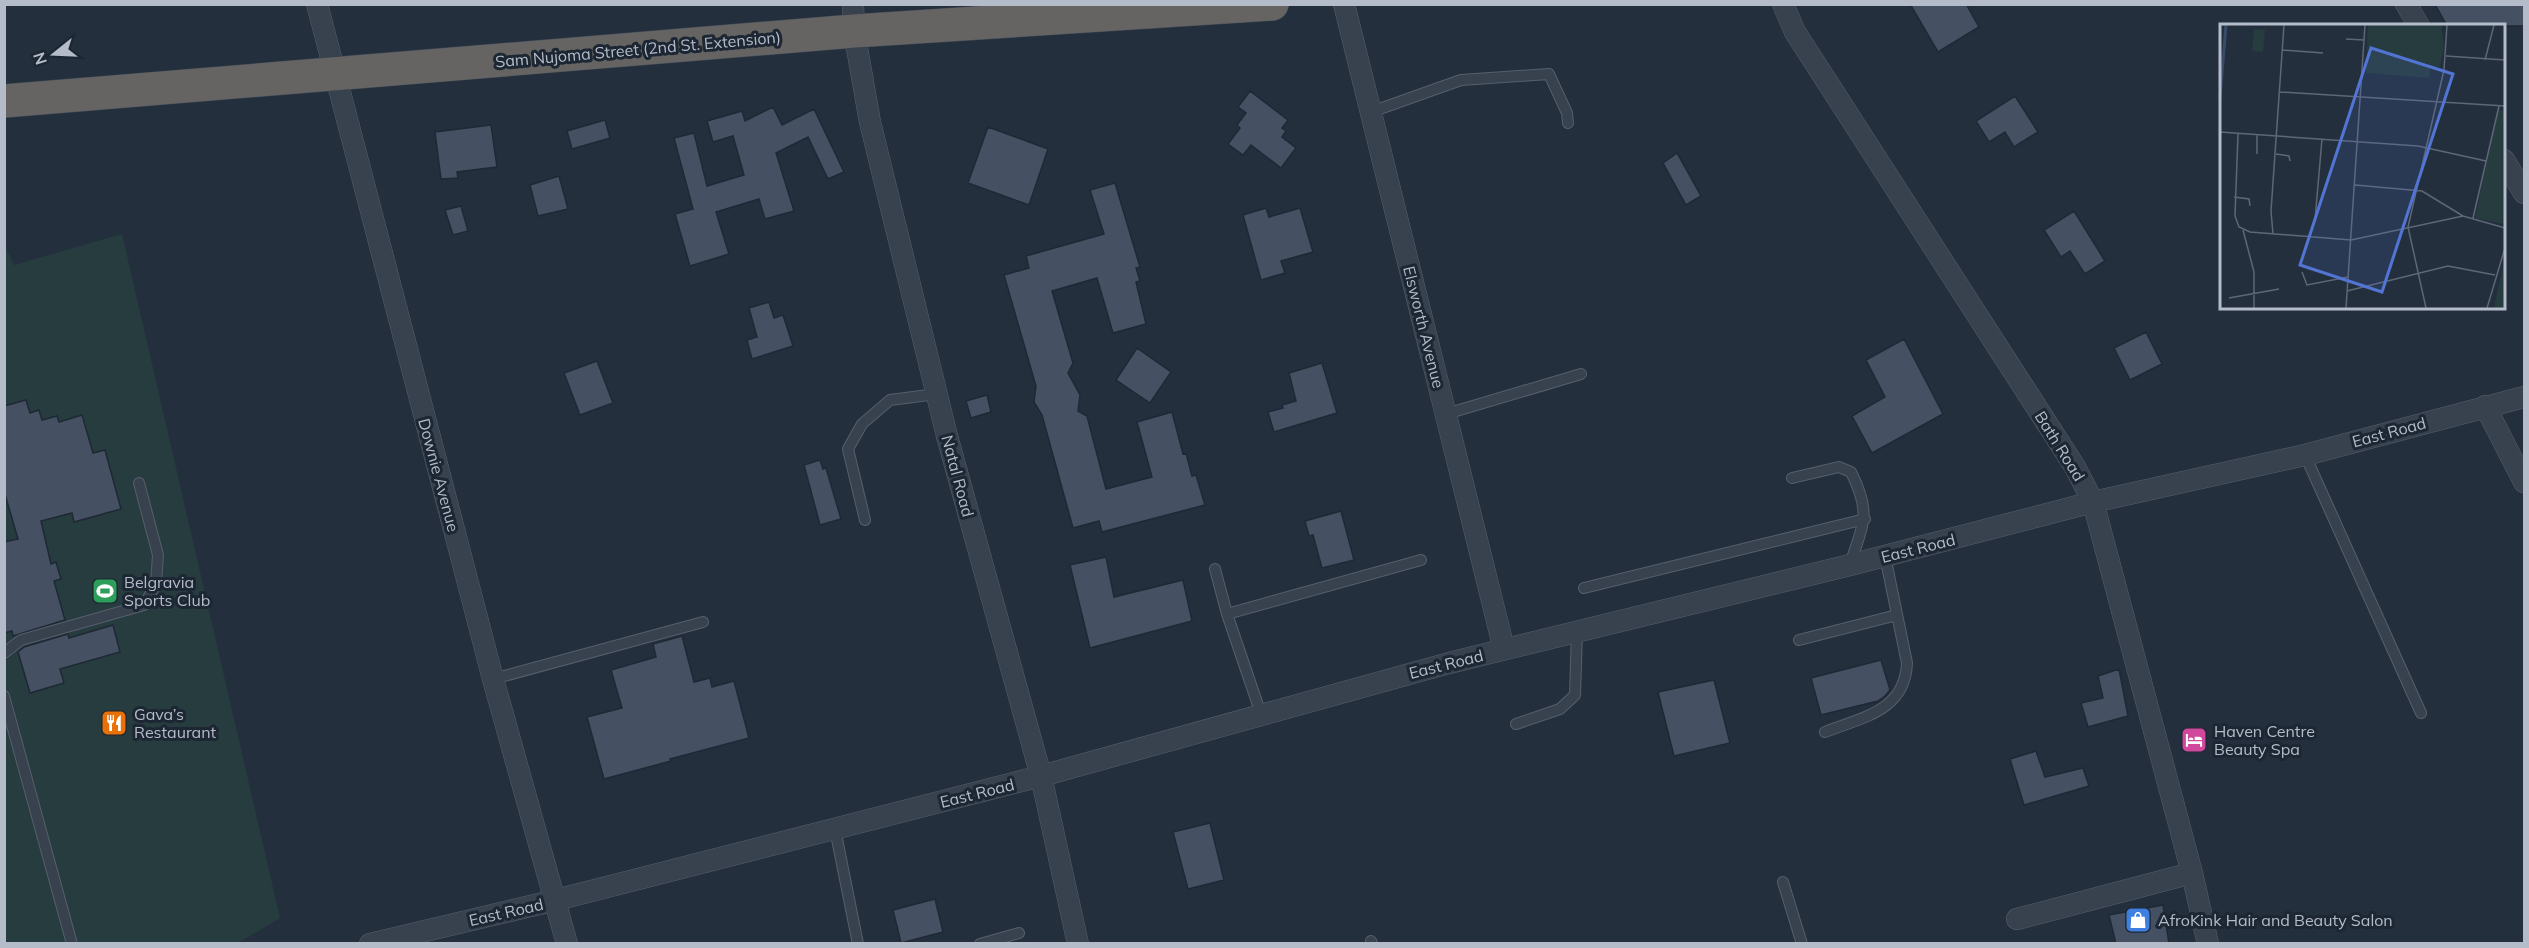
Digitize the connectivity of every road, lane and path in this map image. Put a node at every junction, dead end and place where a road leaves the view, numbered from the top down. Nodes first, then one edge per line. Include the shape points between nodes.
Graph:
1 (317, 4) edge
2 (1272, 4) edge
3 (1344, 4) edge
4 (1783, 4) edge
5 (2406, 4) edge
6 (854, 18) edge
7 (2418, 24) edge
8 (334, 73) junction
9 (4, 101) edge
10 (1371, 112) junction
11 (1568, 123) dead end
12 (2505, 162) edge
13 (2524, 193) edge
14 (1581, 374) dead end
15 (936, 394) junction
16 (2524, 397) edge
17 (2485, 406) junction
18 (1446, 414) junction
19 (2305, 455) junction
20 (1792, 478) dead end
21 (2524, 482) edge
22 (139, 483) dead end
23 (2088, 504) junction
24 (1865, 519) junction
25 (865, 520) dead end
26 (1885, 556) junction
27 (1421, 560) dead end
28 (1850, 565) junction
29 (1215, 568) dead end
30 (1584, 588) dead end
31 (1227, 614) junction
32 (1897, 615) junction
33 (704, 622) dead end
34 (1577, 632) junction
35 (1799, 640) dead end
36 (1504, 649) junction
37 (4, 652) edge
38 (493, 679) junction
39 (4, 696) edge
40 (2421, 713) dead end
41 (1261, 714) junction
42 (1516, 724) dead end
43 (1825, 732) dead end
44 (1041, 776) junction
45 (835, 829) junction
46 (2192, 873) junction
47 (1783, 882) dead end
48 (556, 900) junction
49 (2017, 919) dead end
50 (1019, 933) dead end
51 (72, 944) edge
52 (370, 944) edge
53 (567, 944) edge
54 (858, 944) edge
55 (980, 944) edge
56 (1078, 944) edge
57 (1802, 944) edge
58 (2208, 944) edge

1 - 8 street, Downie Avenue
2 - 6 highway, Sam Nujoma Street (2nd St. Extension)
3 - 10 street, Elsworth Avenue
4 - 23 street, Bath Road via 1795,32 2075,467
5 - 7 street
6 - 8 highway, Sam Nujoma Street (2nd St. Extension)
6 - 15 street, Natal Road via 870,122
8 - 9 highway, Sam Nujoma Street (2nd St. Extension)
8 - 38 street, Downie Avenue
10 - 11 lane via 1461,80 1549,74
10 - 18 street, Elsworth Avenue
12 - 13 street
14 - 18 lane
15 - 25 lane via 890,400 857,432 848,449
15 - 44 street, Natal Road
16 - 17 street, East Road
17 - 19 street, East Road
17 - 21 street
18 - 36 street, Elsworth Avenue
19 - 23 street, East Road
19 - 40 lane
20 - 24 lane via 1839,467 1851,472 1862,493
22 - 37 lane via 158,555 156,584 144,606 21,640
23 - 26 street, East Road
23 - 28 lane
23 - 46 street, Bath Road
24 - 28 lane
24 - 30 lane
26 - 28 street, East Road
26 - 32 lane
27 - 31 lane
28 - 34 street, East Road
29 - 31 lane
31 - 41 lane
32 - 35 lane
32 - 43 lane via 1907,663 1901,692 1879,712
33 - 38 lane
34 - 36 street, East Road
34 - 42 lane via 1575,695 1560,710
36 - 41 street, East Road
38 - 48 street, Downie Avenue
39 - 51 lane
41 - 44 street, East Road
44 - 45 street, East Road
44 - 56 street, Natal Road
45 - 48 street, East Road
45 - 54 lane
46 - 49 street
46 - 58 street, Bath Road
47 - 57 lane
48 - 52 street, East Road
48 - 53 street, Downie Avenue
50 - 55 lane

